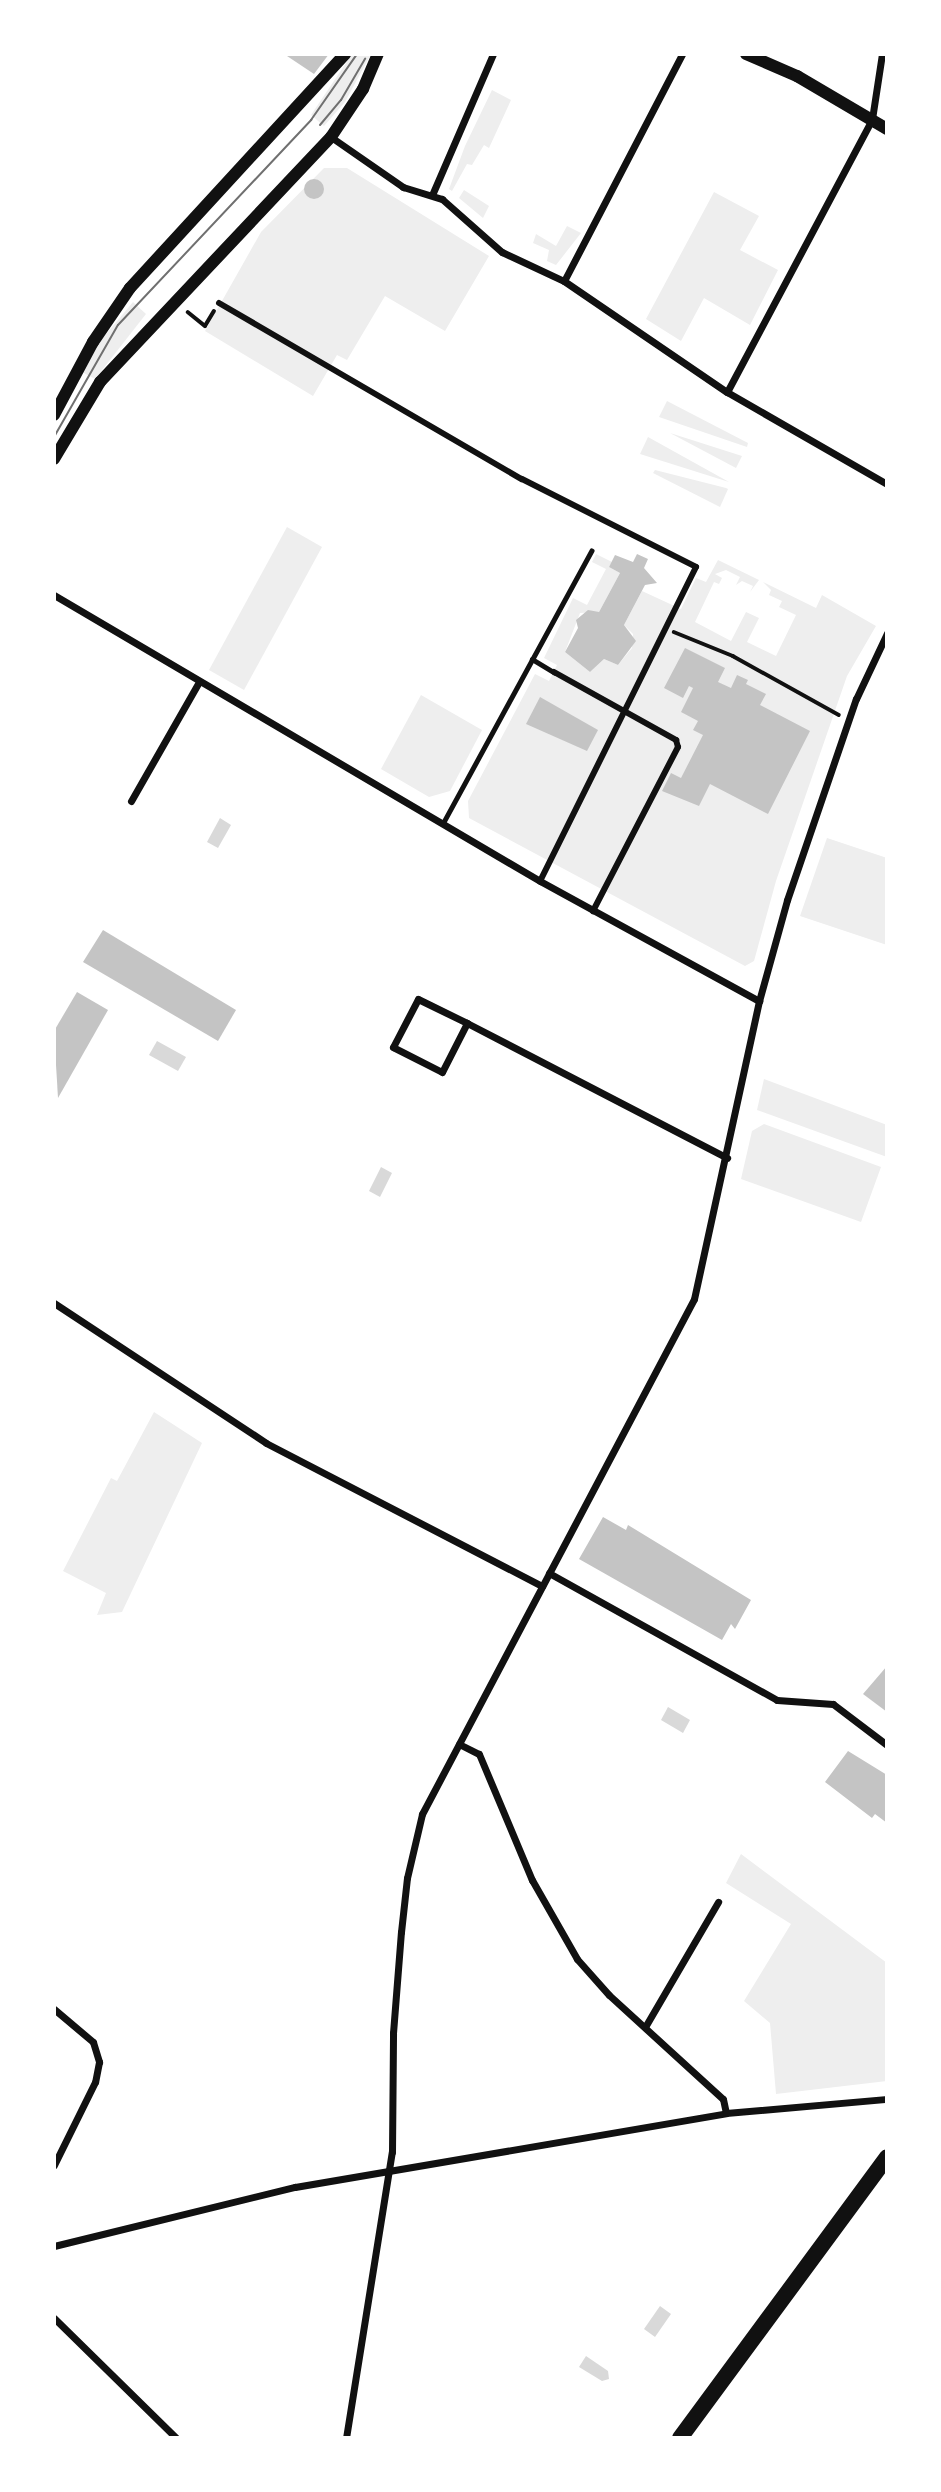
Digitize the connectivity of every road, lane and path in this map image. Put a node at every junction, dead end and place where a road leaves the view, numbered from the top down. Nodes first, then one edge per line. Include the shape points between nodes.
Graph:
1 (345, 54) edge
2 (378, 54) edge
3 (493, 54) edge
4 (681, 54) edge
5 (746, 54) edge
6 (882, 54) edge
7 (872, 119) junction
8 (887, 129) edge
9 (331, 137) junction
10 (432, 195) junction
11 (564, 281) junction
12 (187, 303) dead end
13 (219, 303) joint
14 (727, 392) junction
15 (54, 415) edge
16 (54, 459) edge
17 (887, 484) edge
18 (591, 551) dead end
19 (54, 595) edge
20 (666, 628) junction
21 (887, 633) edge
22 (532, 659) junction
23 (554, 672) joint
24 (199, 682) junction
25 (624, 712) junction
26 (849, 721) junction
27 (131, 801) dead end
28 (443, 824) junction
29 (540, 881) junction
30 (593, 911) junction
31 (759, 1001) junction
32 (467, 1023) junction
33 (727, 1158) junction
34 (54, 1303) edge
35 (549, 1573) junction
36 (542, 1586) junction
37 (459, 1744) junction
38 (887, 1745) edge
39 (718, 1902) dead end
40 (54, 2009) edge
41 (645, 2027) junction
42 (887, 2099) edge
43 (726, 2113) junction
44 (887, 2158) edge
45 (54, 2165) edge
46 (390, 2171) junction
47 (54, 2246) edge
48 (54, 2318) edge
49 (176, 2438) edge
50 (346, 2438) edge
51 (680, 2438) edge

1 - 15 street via 130,288 93,342
2 - 9 street via 363,89
3 - 10 street
4 - 11 street
5 - 7 street via 797,76
6 - 7 street
7 - 8 street
7 - 14 street
9 - 10 street via 403,187
9 - 16 street via 100,382
10 - 11 street via 502,252
11 - 14 street
12 - 13 path via 188,316 205,326
13 - 20 street via 523,479 696,567
14 - 17 street
18 - 22 lane
19 - 24 street
20 - 25 street
20 - 26 path via 733,656
21 - 26 street via 870,662
22 - 23 lane
22 - 28 lane
23 - 25 street
24 - 27 street
24 - 28 street
25 - 29 street
25 - 30 street via 676,740 678,747
26 - 31 street via 787,900
28 - 29 street
29 - 30 street
30 - 31 street
31 - 33 street
32 - 32 street via 418,999 393,1047 442,1072
32 - 33 street
33 - 35 street via 694,1299
34 - 36 street via 266,1443
35 - 36 street
35 - 38 street via 777,1700 833,1704
36 - 37 street
37 - 41 street via 479,1754 532,1880 577,1959
37 - 46 street via 422,1814 407,1878 393,2033
39 - 41 street
40 - 45 street via 93,2042 99,2062 95,2082
41 - 43 street via 723,2099
42 - 43 street
43 - 46 street
44 - 51 main road
46 - 47 street via 295,2187
46 - 50 street
48 - 49 street

